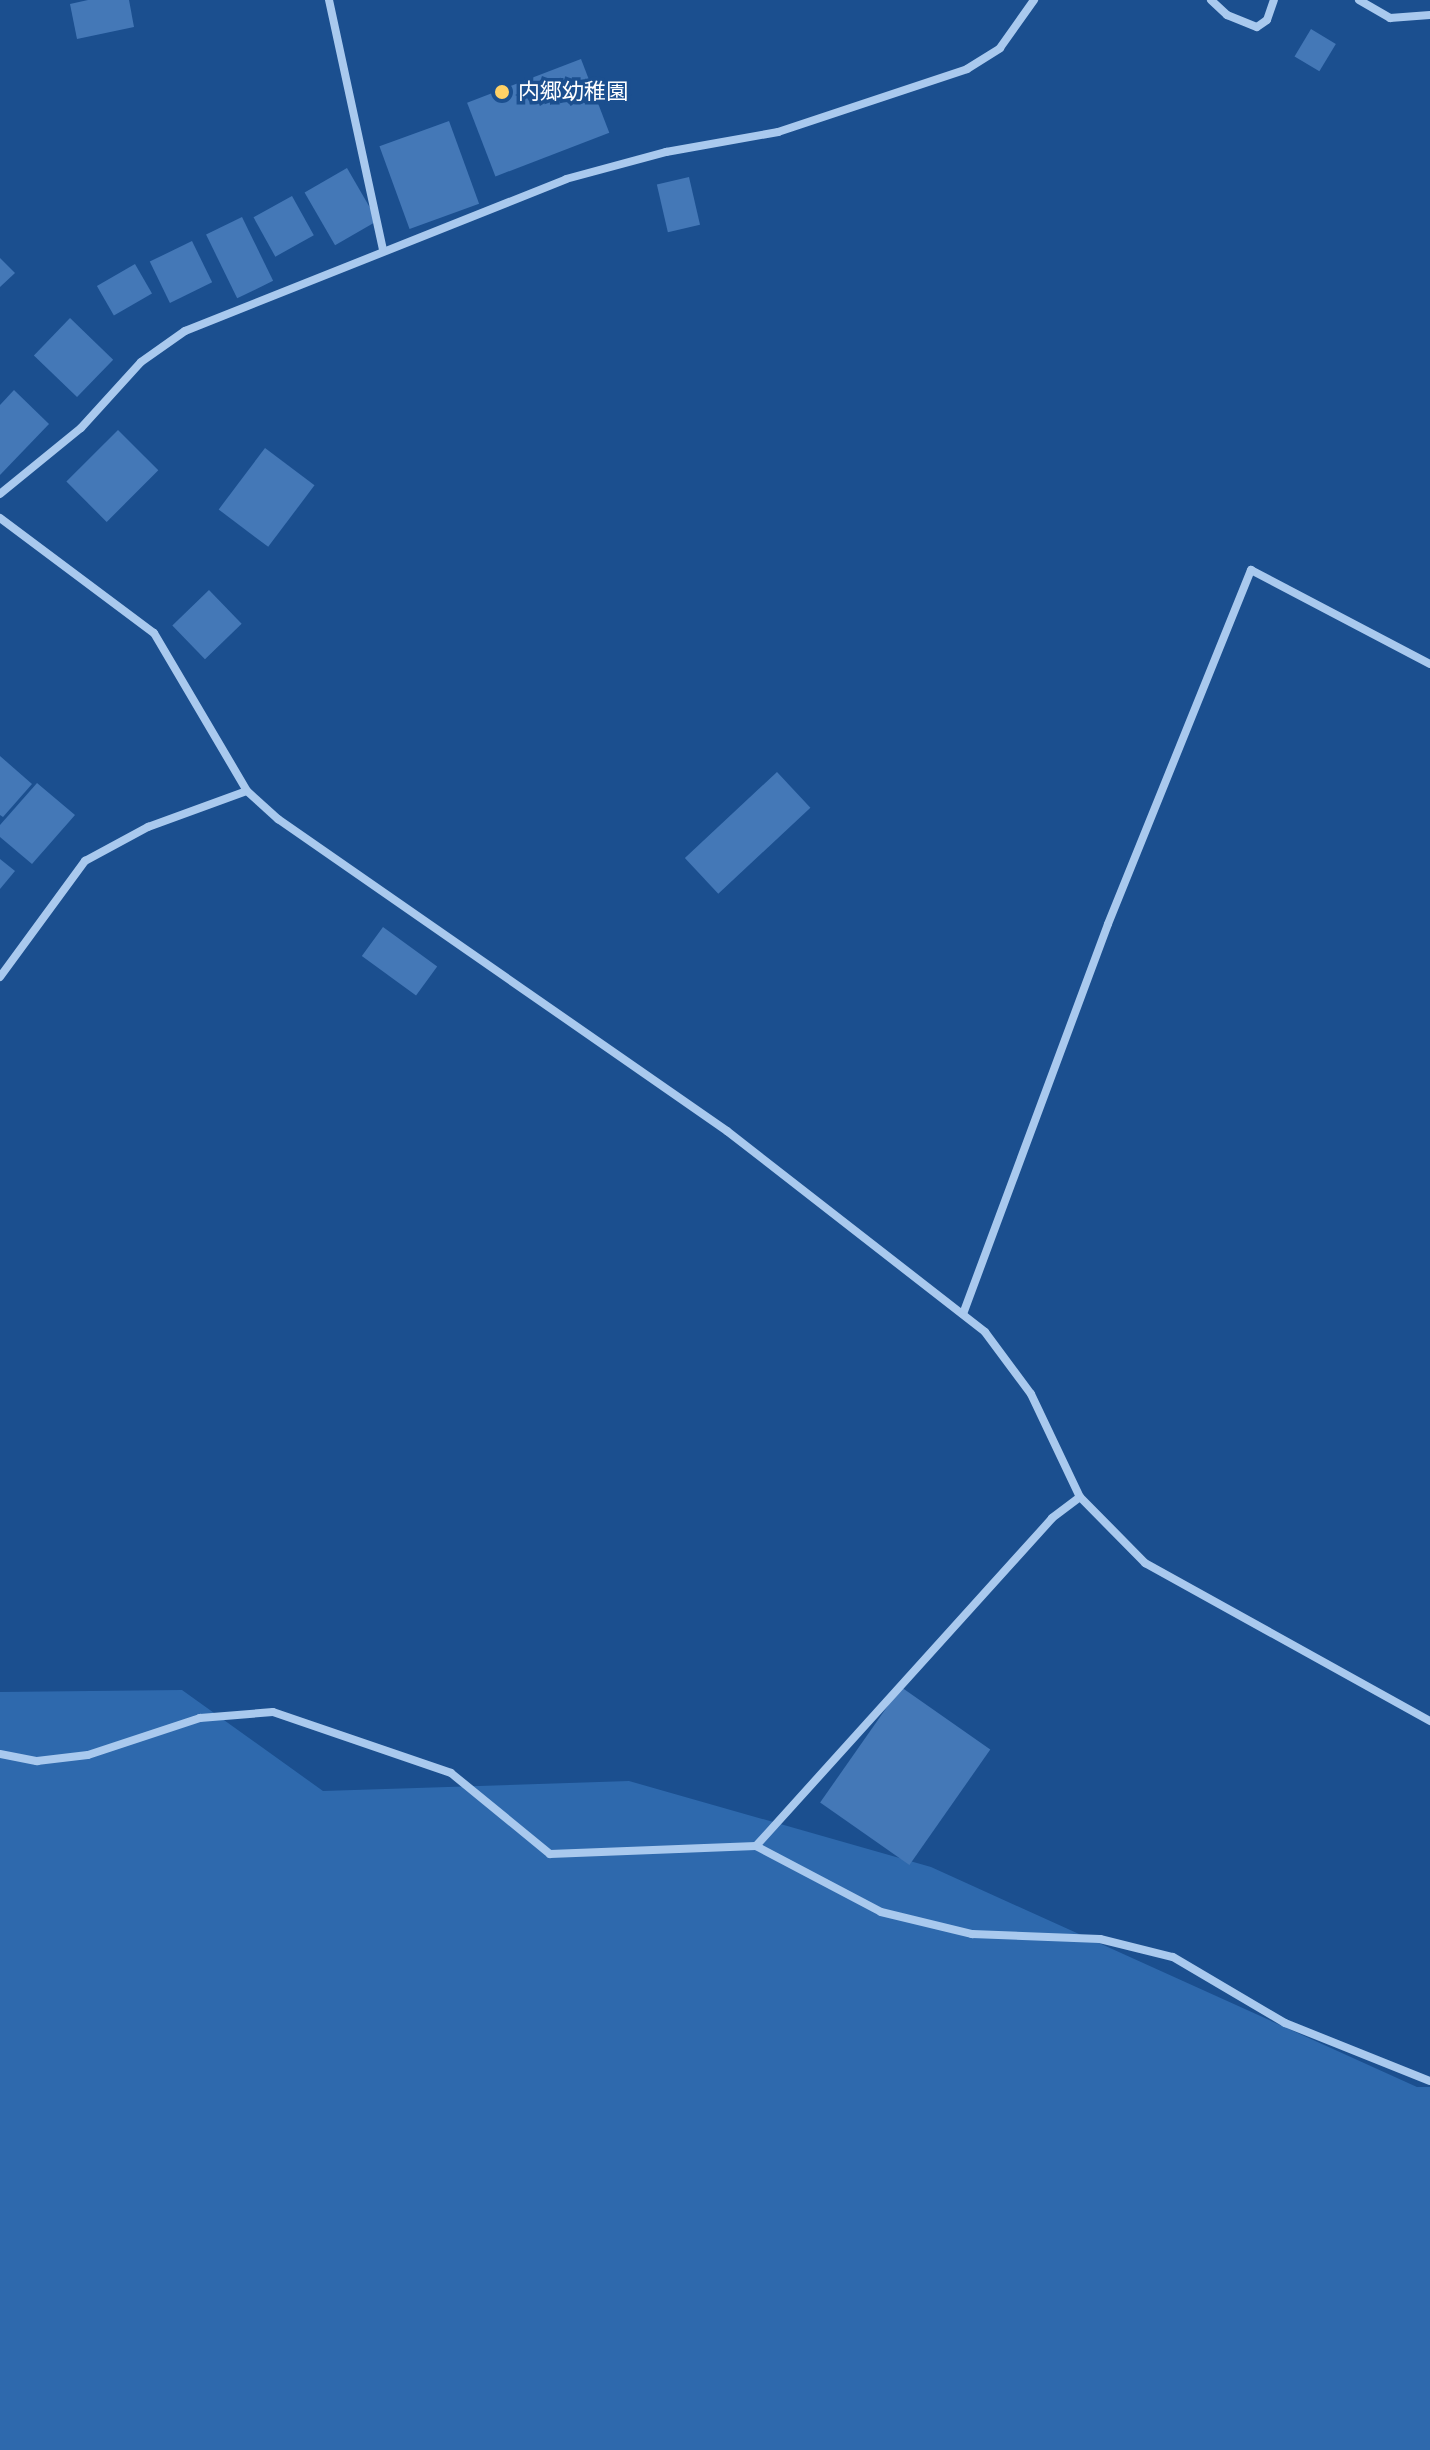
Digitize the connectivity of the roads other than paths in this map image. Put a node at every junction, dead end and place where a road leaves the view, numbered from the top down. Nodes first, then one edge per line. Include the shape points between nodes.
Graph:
1 (329, 0) edge
2 (1034, 0) edge
3 (1211, 0) edge
4 (1274, 0) edge
5 (1359, 0) edge
6 (1430, 15) edge
7 (383, 249) junction
8 (0, 494) edge
9 (0, 518) edge
10 (1430, 664) edge
11 (247, 791) junction
12 (0, 977) edge
13 (963, 1314) junction
14 (1080, 1497) junction
15 (1430, 1721) edge
16 (0, 1754) edge
17 (756, 1846) junction
18 (1430, 2081) edge

1 - 7 street
2 - 7 street via 1000,48 967,69 778,132 666,152 566,179
3 - 4 street via 1227,15 1257,27 1267,20
5 - 6 street via 1390,18
7 - 8 street via 233,309 163,345 81,428
9 - 11 street via 154,633
10 - 13 street via 1251,570 1108,924
11 - 12 street via 148,827 85,861
11 - 13 street via 307,841 746,1145
13 - 14 street via 985,1332 1031,1394
14 - 15 street via 1122,1543 1172,1580
14 - 17 street via 1052,1518
16 - 17 street via 37,1761 88,1755 200,1718 273,1712 451,1773 550,1854
17 - 18 street via 881,1912 972,1934 1100,1939 1173,1957 1285,2023

